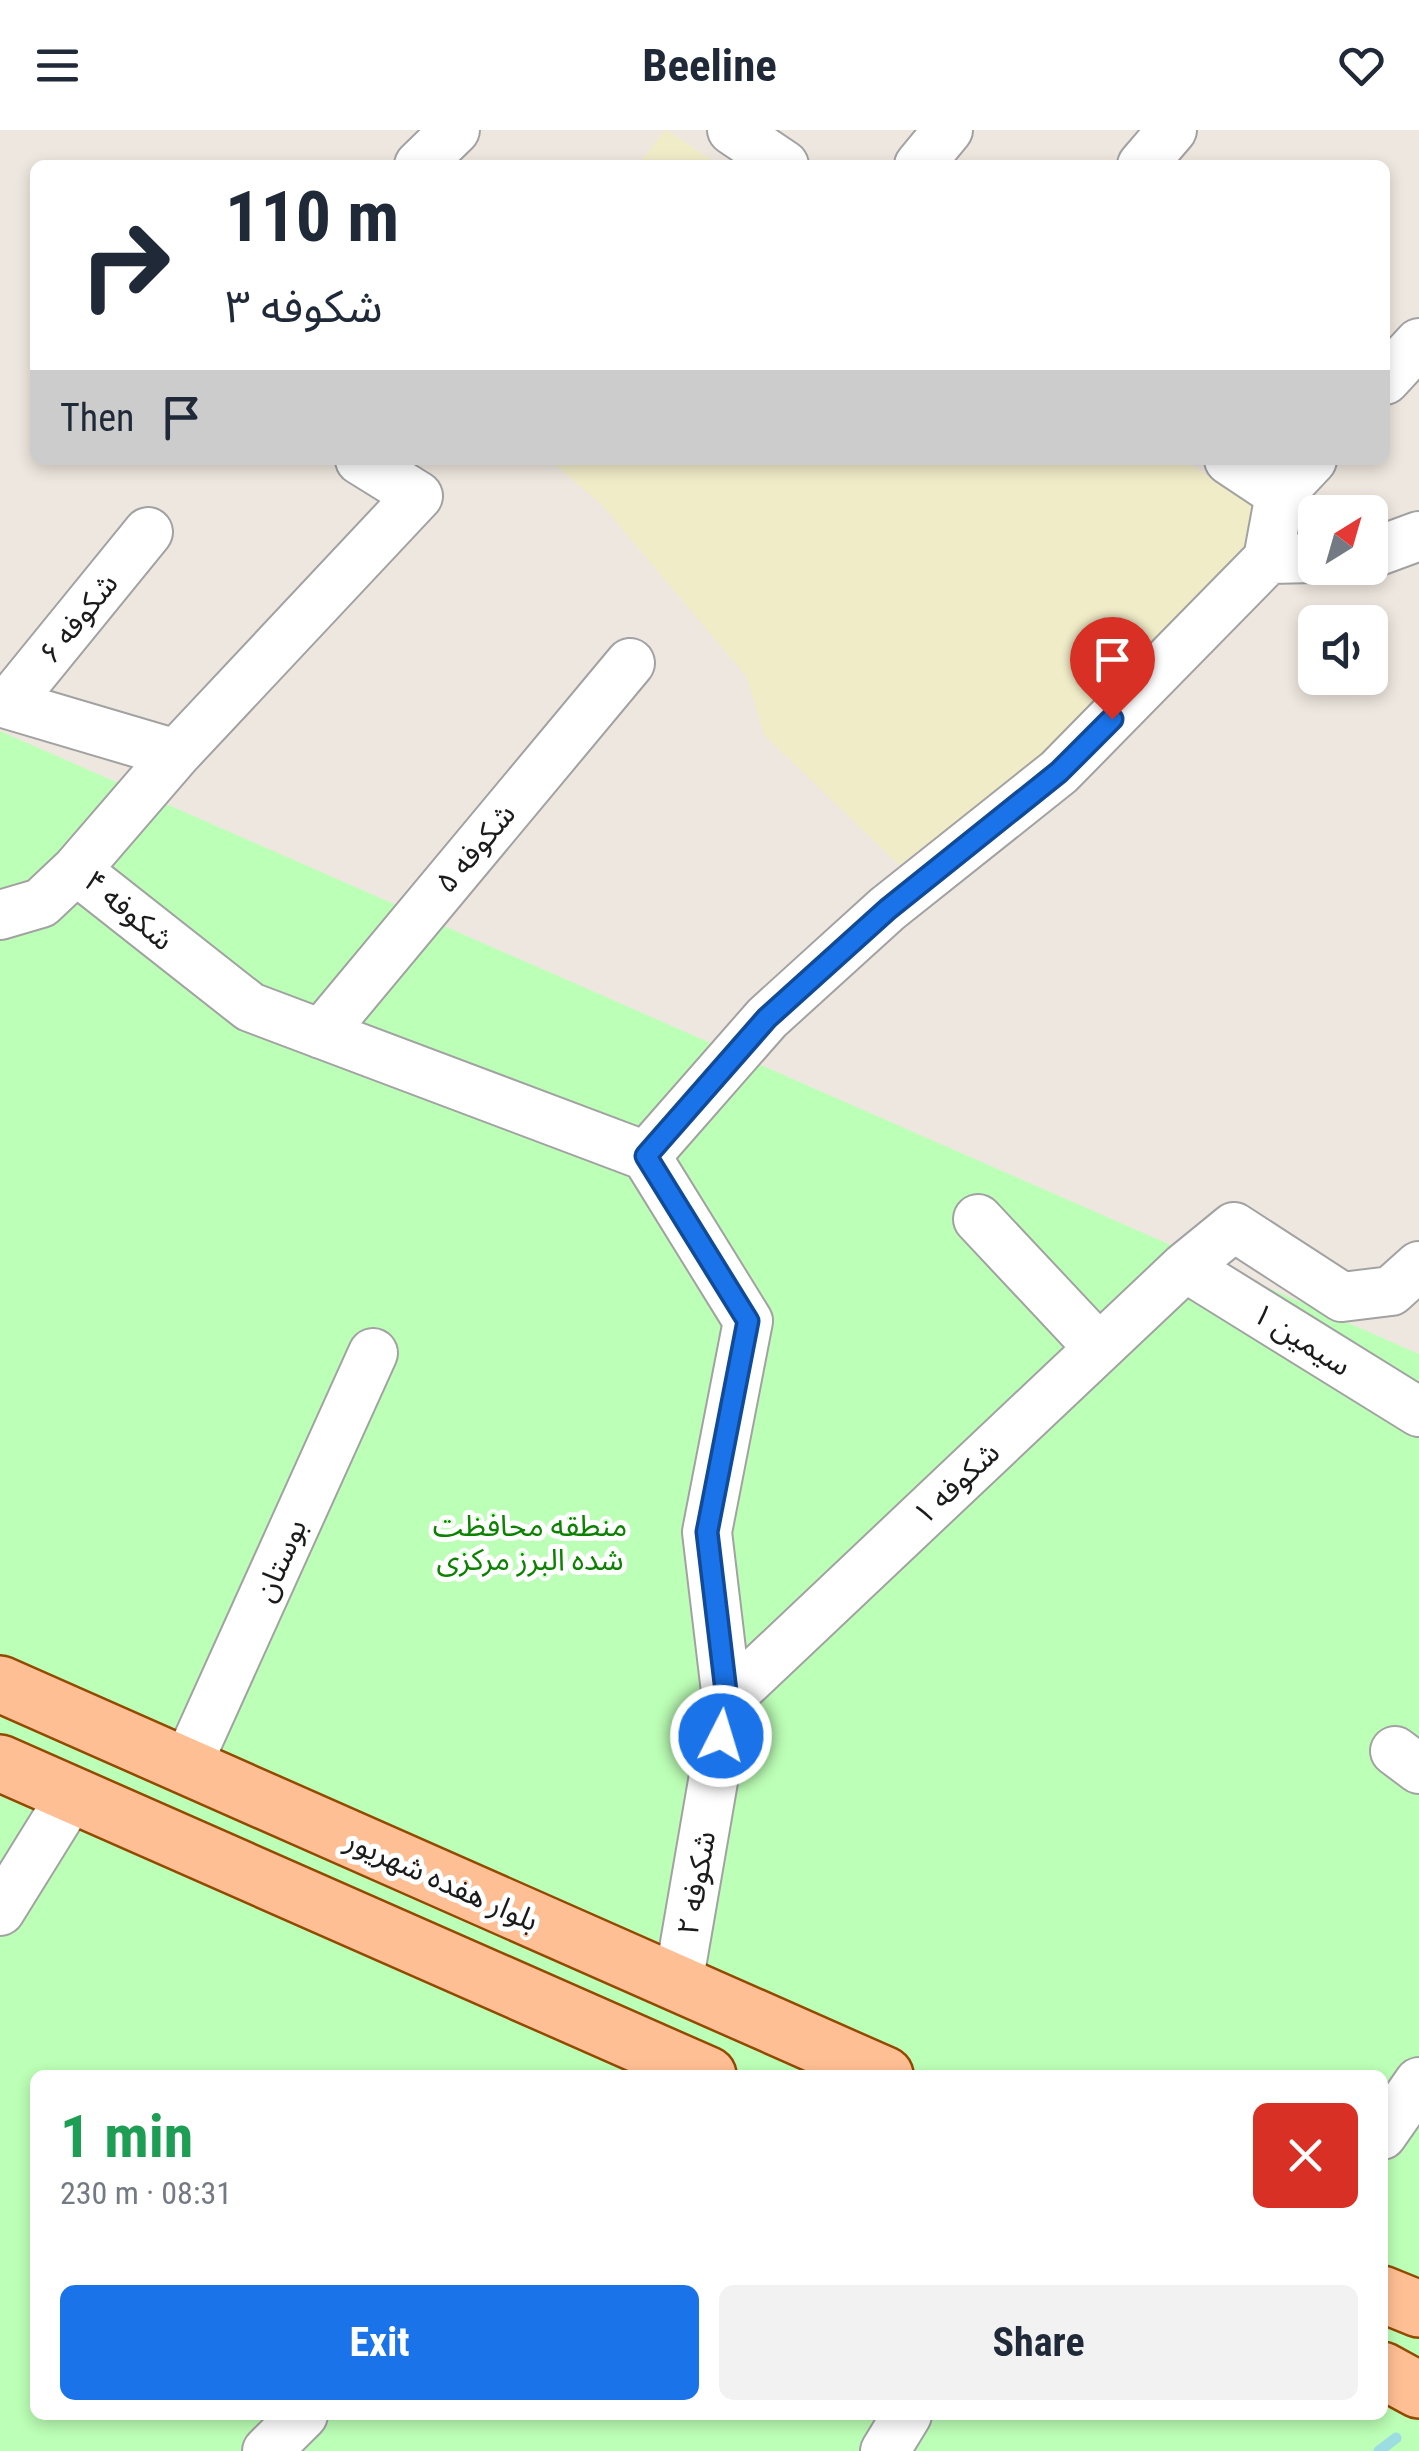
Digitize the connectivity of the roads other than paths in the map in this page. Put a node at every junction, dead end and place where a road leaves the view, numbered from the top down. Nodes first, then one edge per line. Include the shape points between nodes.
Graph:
1 (455, 130) edge
2 (732, 130) edge
3 (948, 130) edge
4 (1172, 130) edge
5 (424, 160) edge
6 (777, 160) edge
7 (923, 160) edge
8 (1146, 160) edge
9 (1419, 342) edge
10 (1390, 374) edge
11 (368, 465) edge
12 (1249, 465) edge
13 (1296, 477) edge
14 (148, 532) dead end
15 (1419, 536) edge
16 (1388, 547) edge
17 (1298, 558) edge
18 (1268, 559) junction
19 (630, 663) dead end
20 (4, 703) edge
21 (176, 754) junction
22 (76, 870) junction
23 (0, 915) edge
24 (321, 1034) junction
25 (646, 1156) junction
26 (978, 1219) dead end
27 (1419, 1266) edge
28 (1185, 1267) junction
29 (1098, 1348) junction
30 (373, 1353) dead end
31 (1419, 1412) edge
32 (0, 1684) edge
33 (727, 1700) junction
34 (0, 1764) edge
35 (186, 1767) junction
36 (72, 1795) junction
37 (0, 1911) edge
38 (678, 1984) junction
39 (641, 2063) edge
40 (680, 2070) edge
41 (874, 2070) edge
42 (1419, 2082) edge
43 (1388, 2126) edge
44 (1388, 2373) edge
45 (1419, 2390) edge
46 (298, 2420) edge
47 (904, 2420) edge
48 (266, 2451) edge
49 (885, 2451) edge

1 - 5 street
2 - 6 street
3 - 7 street
4 - 8 street
9 - 10 street
11 - 21 street, شکوفه ۴ via 418,496
12 - 13 street
13 - 18 street
14 - 20 street, شکوفه ۶
15 - 16 street
17 - 18 street
18 - 25 street via 1059,772 888,909 767,1018
19 - 24 street, شکوفه ۵
20 - 21 street
21 - 22 street, شکوفه ۴
22 - 23 street via 42,903
22 - 24 street, شکوفه ۴ via 250,1007
24 - 25 street, شکوفه ۴
25 - 33 street, شکوفه ۲ via 748,1321 707,1532
26 - 29 street
27 - 28 street, شکوفه ۱ via 1390,1290 1342,1297 1234,1227
28 - 29 street, شکوفه ۱
28 - 31 street, سیمین ۱
29 - 33 street, شکوفه ۱
30 - 35 street, بوستان
32 - 35 main road, بلوار هفده شهریور
33 - 38 street, شکوفه ۲
34 - 36 main road
35 - 38 main road, بلوار هفده شهریور
36 - 37 street
36 - 39 main road
38 - 41 main road, بلوار هفده شهریور
39 - 40 main road
42 - 43 street
44 - 45 main road
46 - 48 street
47 - 49 street

